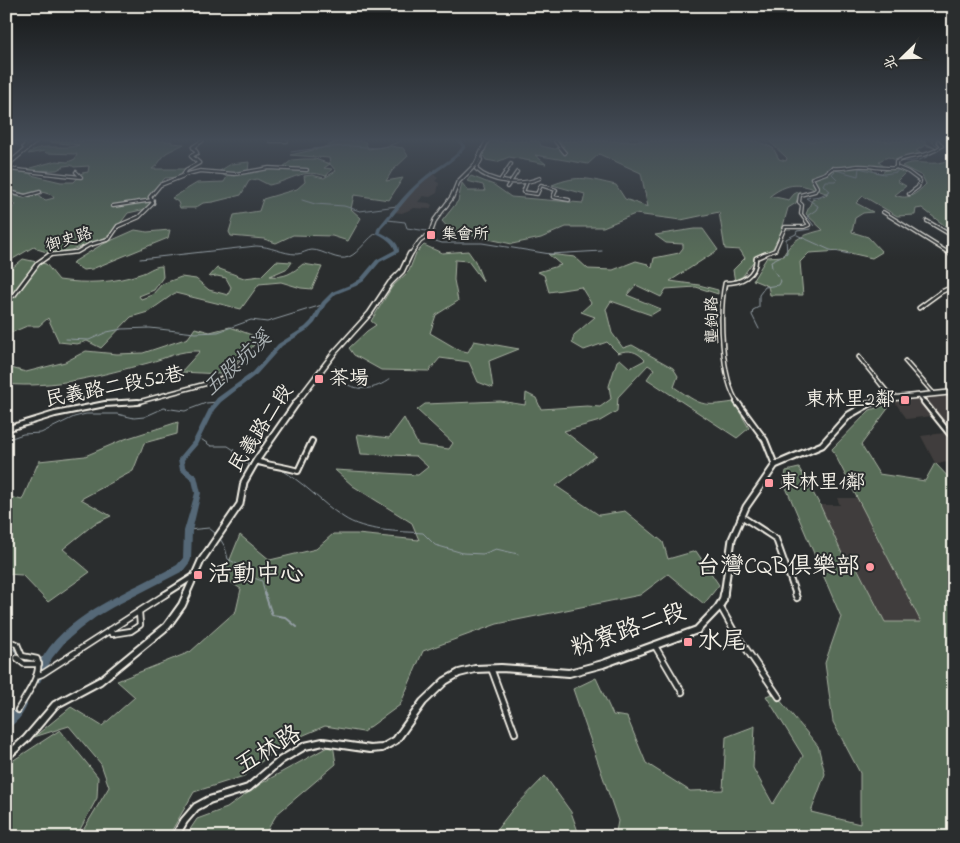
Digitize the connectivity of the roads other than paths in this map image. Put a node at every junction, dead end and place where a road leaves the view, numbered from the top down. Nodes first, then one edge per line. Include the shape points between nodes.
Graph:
1 (176, 180) edge
2 (460, 180) edge
3 (508, 180) edge
4 (532, 180) edge
5 (813, 180) edge
6 (919, 180) edge
7 (511, 181) junction
8 (527, 182) junction
9 (507, 187) dead end
10 (6, 191) edge
11 (40, 192) dead end
12 (909, 194) dead end
13 (152, 200) junction
14 (569, 200) dead end
15 (113, 206) dead end
16 (883, 212) dead end
17 (927, 221) dead end
18 (954, 237) edge
19 (954, 257) edge
20 (952, 287) edge
21 (6, 298) edge
22 (919, 308) dead end
23 (250, 355) dead end
24 (859, 357) dead end
25 (905, 361) dead end
26 (954, 392) edge
27 (934, 394) junction
28 (919, 396) junction
29 (892, 398) junction
30 (6, 429) edge
31 (950, 433) dead end
32 (312, 442) dead end
33 (254, 464) junction
34 (775, 465) junction
35 (741, 516) junction
36 (194, 576) junction
37 (797, 598) dead end
38 (720, 606) junction
39 (139, 611) junction
40 (108, 630) junction
41 (6, 641) edge
42 (655, 646) junction
43 (17, 658) dead end
44 (39, 664) junction
45 (491, 668) junction
46 (36, 676) junction
47 (682, 692) dead end
48 (779, 697) dead end
49 (18, 710) dead end
50 (515, 733) dead end
51 (370, 748) joint
52 (6, 757) edge
53 (175, 837) edge

1 - 13 street, 御史路 via 160,185 151,194
2 - 33 main road, 民義路二段 via 428,236 420,241 370,313 289,412
3 - 7 street
4 - 8 street
5 - 34 street, 壟鉤路 via 817,187 815,191 800,196 799,202 801,214 809,225 804,228 785,227 775,250 756,258 757,266 752,274 734,284 725,283 723,290 721,327 735,398 765,439
6 - 12 street
7 - 8 street
7 - 9 street
8 - 14 street via 523,192 537,194 541,185 554,188 553,197
10 - 11 street via 25,196
13 - 15 street
13 - 21 street, 御史路 via 153,203 142,214 118,226 109,239 77,252 52,254 38,263 14,295
16 - 19 street
17 - 18 street
20 - 22 street
23 - 30 street, 民義路二段52巷 via 238,368 210,384 134,403 105,404 62,413
24 - 29 street
25 - 27 street
26 - 27 main road
27 - 28 main road
28 - 29 main road
28 - 31 street
29 - 34 main road via 876,400 861,407 822,445
32 - 33 street via 298,471 281,464
33 - 36 main road, 民義路二段 via 244,482 240,504
34 - 35 main road
35 - 37 street via 776,539
35 - 38 main road via 732,539
36 - 39 street
36 - 52 main road, 民義路二段 via 182,605 167,626 100,681 54,705
38 - 42 main road, 粉寮路二段 via 697,630
38 - 48 street
39 - 40 street
39 - 40 street via 138,628 112,634
40 - 46 street
41 - 44 street via 17,644 22,656 37,659
42 - 45 main road, 粉寮路二段 via 569,673
42 - 47 street
43 - 44 street via 26,665
44 - 46 street
45 - 50 street
45 - 51 main road, 粉寮路二段 via 459,673 445,681 423,702 396,740 382,748
46 - 49 street
51 - 53 main road, 五林路 via 323,742 305,746 281,760 248,788 196,807

